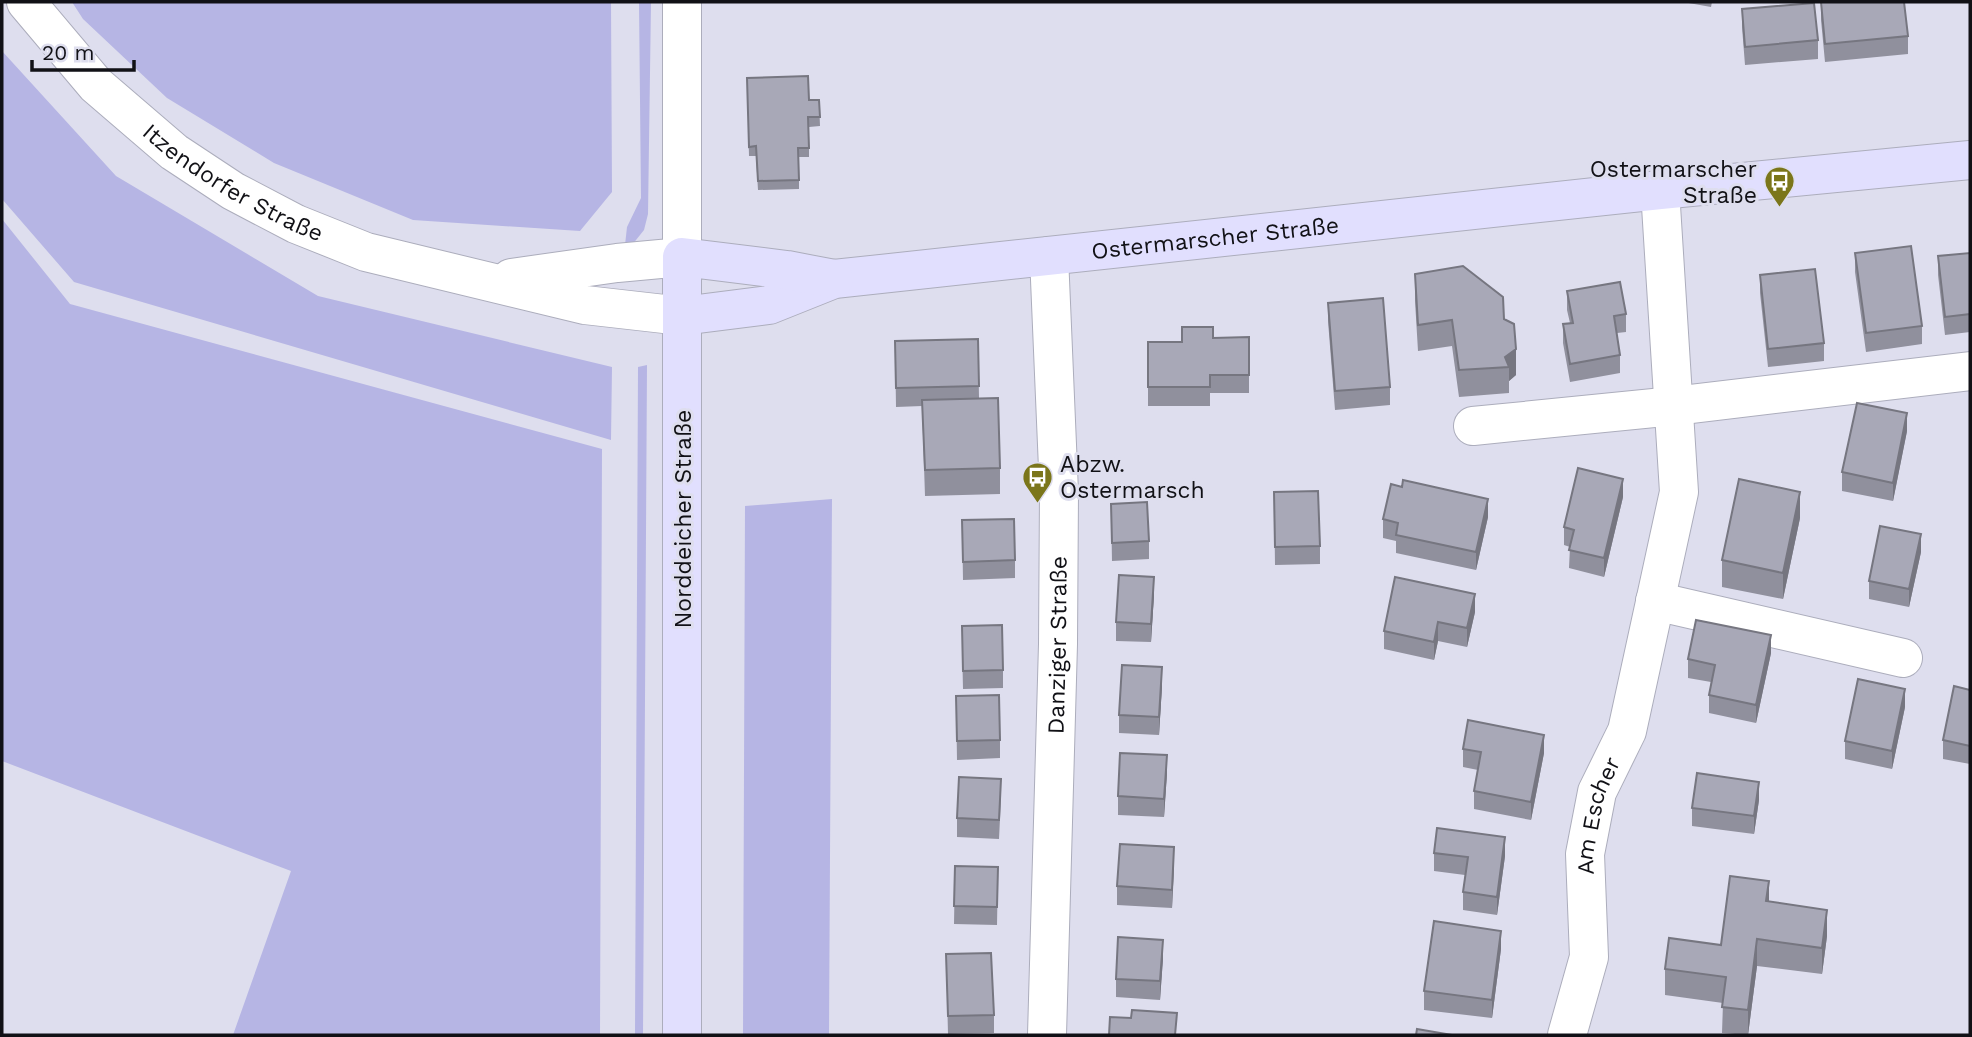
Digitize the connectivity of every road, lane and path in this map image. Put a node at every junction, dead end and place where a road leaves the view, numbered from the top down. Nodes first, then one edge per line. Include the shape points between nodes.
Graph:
1 (26, 2) edge
2 (682, 2) edge
3 (1970, 160) edge
4 (1660, 190) junction
5 (1049, 256) junction
6 (682, 257) junction
7 (834, 279) junction
8 (491, 281) junction
9 (682, 316) junction
10 (1970, 371) edge
11 (1674, 406) junction
12 (1473, 426) dead end
13 (1655, 601) junction
14 (1903, 658) dead end
15 (682, 1035) edge
16 (1047, 1035) edge
17 (1567, 1035) edge

1 - 8 street, Itzendorfer Straße via 96,85 174,152 233,191 296,224 366,252
2 - 6 street, Norddeicher Straße
3 - 4 main road, Ostermarscher Straße
4 - 5 main road, Ostermarscher Straße
4 - 11 street, Am Escher
5 - 7 main road, Ostermarscher Straße
5 - 16 street, Danziger Straße via 1059,492
6 - 7 main road, Ostermarscher Straße
6 - 8 street, Itzendorfer Straße
6 - 9 main road, Norddeicher Straße
7 - 9 main road, Ostermarscher Straße via 769,304
8 - 9 street, Itzendorfer Straße via 584,304
9 - 15 main road, Norddeicher Straße
10 - 11 street
11 - 12 street
11 - 13 street, Am Escher via 1679,492
13 - 14 street
13 - 17 street, Am Escher via 1627,731 1597,792 1585,854 1589,957

